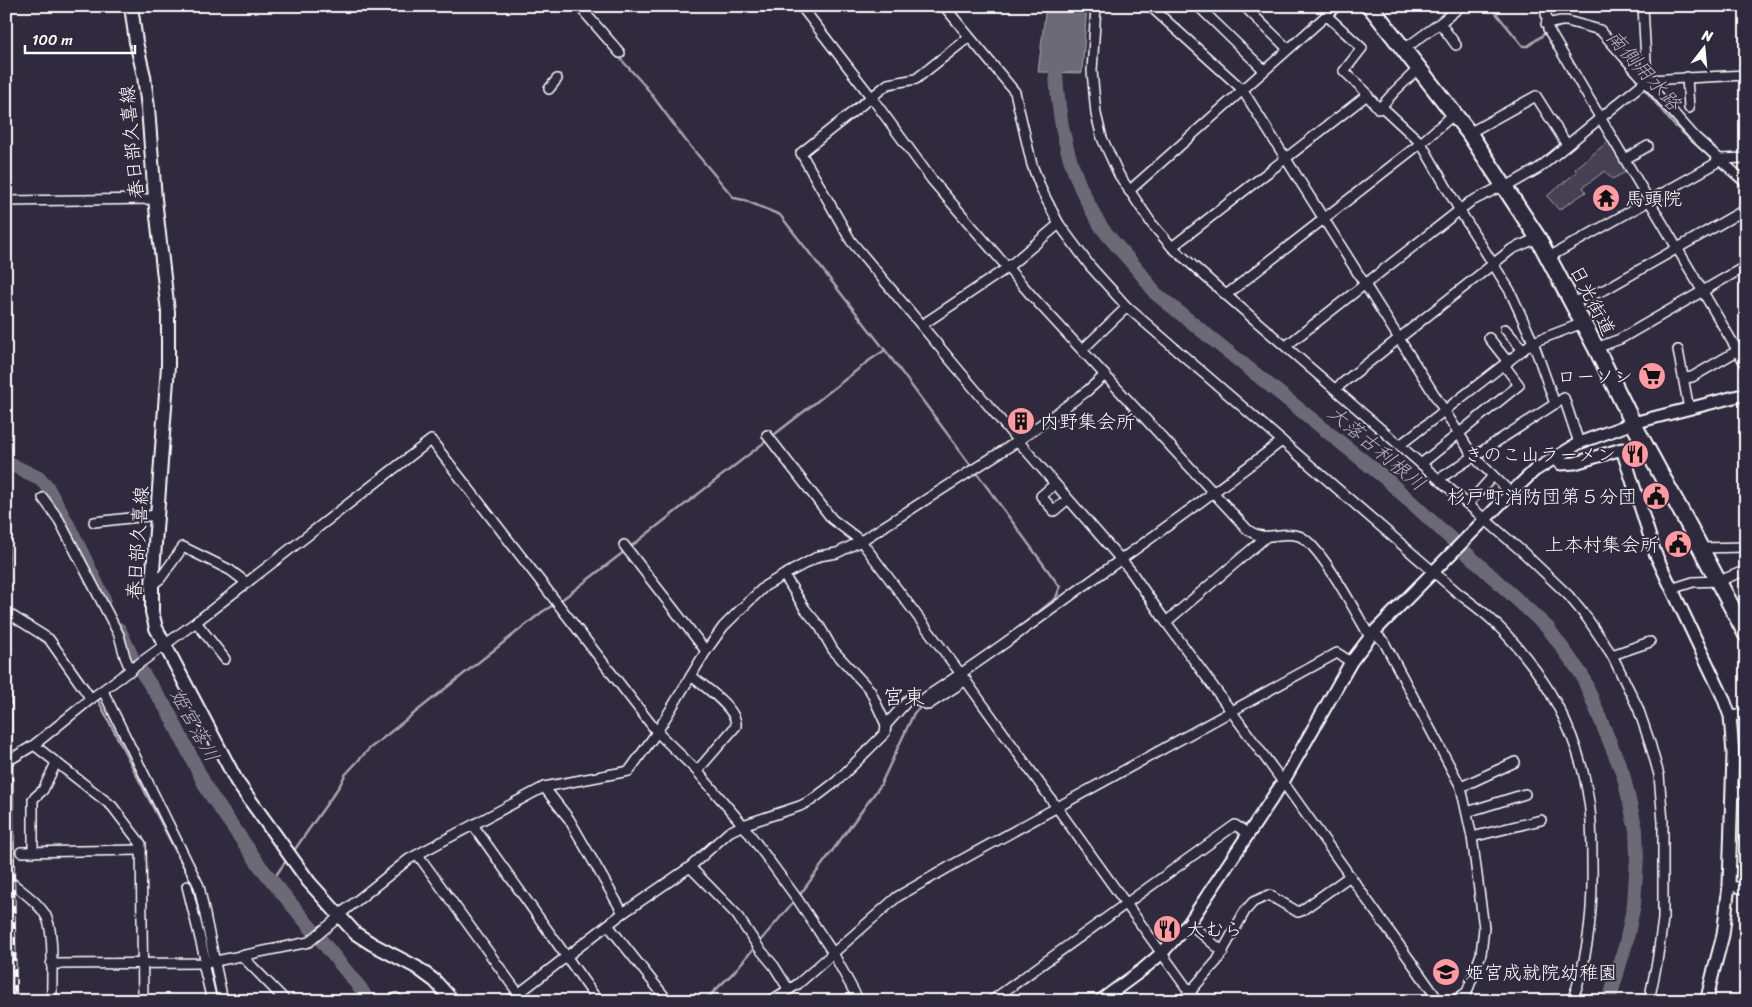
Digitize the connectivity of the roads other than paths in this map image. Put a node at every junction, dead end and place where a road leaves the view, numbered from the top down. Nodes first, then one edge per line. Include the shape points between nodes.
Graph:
1 (131, 6) edge
2 (579, 6) edge
3 (801, 6) edge
4 (944, 6) edge
5 (1096, 6) edge
6 (1150, 6) edge
7 (1198, 6) edge
8 (1244, 6) edge
9 (1337, 6) edge
10 (1370, 6) edge
11 (1460, 6) edge
12 (1545, 6) edge
13 (1643, 6) edge
14 (1326, 15) junction
15 (1440, 24) junction
16 (1549, 29) junction
17 (969, 37) junction
18 (1456, 45) dead end
19 (1288, 49) junction
20 (1403, 50) junction
21 (620, 53) dead end
22 (1418, 69) junction
23 (1264, 70) junction
24 (1746, 75) edge
25 (1687, 77) junction
26 (557, 79) dead end
27 (1643, 82) junction
28 (549, 89) dead end
29 (1242, 89) junction
30 (1367, 95) junction
31 (872, 98) junction
32 (1381, 106) junction
33 (1689, 108) dead end
34 (1454, 114) junction
35 (1600, 117) junction
36 (1469, 133) junction
37 (1421, 143) junction
38 (1567, 145) junction
39 (1648, 146) dead end
40 (1286, 158) junction
41 (1746, 158) edge
42 (1625, 159) junction
43 (1716, 162) junction
44 (1746, 183) edge
45 (1506, 187) junction
46 (1129, 191) junction
47 (155, 199) junction
48 (6, 201) edge
49 (1649, 201) junction
50 (1746, 209) edge
51 (1460, 211) junction
52 (1323, 219) junction
53 (1059, 224) junction
54 (1538, 238) junction
55 (1172, 247) junction
56 (1678, 250) junction
57 (1549, 257) junction
58 (1492, 264) junction
59 (1007, 268) junction
60 (1745, 268) edge
61 (1365, 284) junction
62 (1703, 292) junction
63 (1226, 295) junction
64 (1572, 303) junction
65 (1127, 307) junction
66 (1582, 323) junction
67 (922, 325) junction
68 (1505, 329) dead end
69 (1489, 338) dead end
70 (1399, 339) junction
71 (1533, 342) junction
72 (1286, 346) junction
73 (1596, 348) junction
74 (1082, 350) junction
75 (1523, 350) junction
76 (1678, 350) dead end
77 (1737, 351) junction
78 (1506, 363) junction
79 (1746, 365) edge
80 (1105, 375) junction
81 (1684, 378) junction
82 (1335, 389) junction
83 (1746, 394) edge
84 (1555, 404) junction
85 (1689, 409) junction
86 (1444, 410) junction
87 (1632, 423) junction
88 (1459, 434) junction
89 (767, 435) dead end
90 (1282, 440) junction
91 (1018, 441) junction
92 (1579, 443) junction
93 (1400, 445) junction
94 (1473, 456) junction
95 (1554, 458) junction
96 (1421, 464) junction
97 (1494, 476) junction
98 (1439, 479) junction
99 (1055, 484) junction
100 (1510, 492) junction
101 (1213, 493) junction
102 (42, 498) dead end
103 (1068, 499) junction
104 (1468, 504) junction
105 (157, 515) junction
106 (1484, 519) junction
107 (94, 522) dead end
108 (1266, 537) junction
109 (861, 541) junction
110 (624, 545) dead end
111 (1700, 548) junction
112 (1746, 548) edge
113 (1121, 560) junction
114 (1433, 571) junction
115 (1746, 572) edge
116 (784, 575) junction
117 (1718, 581) junction
118 (247, 583) junction
119 (152, 585) junction
120 (1672, 589) junction
121 (6, 612) edge
122 (196, 622) junction
123 (1166, 622) junction
124 (1372, 634) junction
125 (1746, 634) edge
126 (1650, 642) dead end
127 (163, 647) junction
128 (706, 651) junction
129 (1612, 655) junction
130 (225, 659) dead end
131 (1351, 662) junction
132 (132, 671) junction
133 (691, 676) junction
134 (964, 677) junction
135 (102, 691) junction
136 (92, 699) junction
137 (1231, 712) junction
138 (1746, 714) edge
139 (1730, 716) junction
140 (886, 725) junction
141 (657, 732) junction
142 (34, 745) junction
143 (6, 762) edge
144 (56, 762) junction
145 (1515, 762) dead end
146 (697, 771) junction
147 (1283, 782) junction
148 (544, 786) junction
149 (1461, 787) junction
150 (1746, 792) edge
151 (1732, 793) junction
152 (1525, 794) dead end
153 (1057, 807) junction
154 (1467, 812) junction
155 (1541, 820) dead end
156 (472, 825) junction
157 (743, 825) junction
158 (1249, 834) junction
159 (1472, 837) junction
160 (141, 850) junction
161 (21, 852) dead end
162 (33, 852) junction
163 (418, 855) junction
164 (690, 867) junction
165 (1350, 876) junction
166 (6, 878) edge
167 (1729, 885) junction
168 (187, 886) dead end
169 (1746, 890) edge
170 (1126, 903) junction
171 (623, 913) junction
172 (336, 918) junction
173 (1189, 923) junction
174 (608, 925) junction
175 (1223, 952) junction
176 (833, 953) junction
177 (1162, 953) junction
178 (241, 956) junction
179 (568, 956) junction
180 (209, 962) junction
181 (51, 964) junction
182 (142, 964) junction
183 (789, 990) junction
184 (1190, 992) junction
185 (518, 994) junction
186 (52, 1001) edge
187 (143, 1001) edge
188 (212, 1001) edge
189 (223, 1001) edge
190 (286, 1001) edge
191 (453, 1001) edge
192 (509, 1001) edge
193 (598, 1001) edge
194 (668, 1001) edge
195 (770, 1001) edge
196 (859, 1001) edge
197 (991, 1001) edge
198 (1100, 1001) edge
199 (1182, 1001) edge
200 (1196, 1001) edge
201 (1438, 1001) edge
202 (1454, 1001) edge
203 (1572, 1001) edge
204 (1649, 1001) edge
205 (1709, 1001) edge

1 - 47 main road, 春日部久喜線 via 144,76
2 - 21 street
3 - 31 street
4 - 17 street
5 - 46 street via 1092,71 1096,114 1102,138
6 - 29 street
7 - 23 street
8 - 19 street
9 - 14 street
10 - 20 highway, 日光街道
11 - 15 street
12 - 16 street
13 - 27 street
14 - 19 street
14 - 30 street via 1362,48 1344,71
15 - 18 street
15 - 20 street
16 - 27 street via 1561,21 1568,21 1600,30
16 - 35 street
17 - 31 street via 916,80 888,84
17 - 53 street via 1015,92 1032,165
19 - 23 street
20 - 22 highway, 日光街道
22 - 32 street
22 - 34 highway, 日光街道
23 - 29 street
24 - 25 street
25 - 27 street
25 - 33 street
26 - 28 street
27 - 35 street
27 - 43 street
29 - 40 street
29 - 46 street
30 - 32 street via 1379,109
30 - 40 street
31 - 59 street via 932,180
31 - 67 street via 801,153 851,241
32 - 37 street
34 - 36 highway, 日光街道
34 - 37 street
35 - 38 street
35 - 42 street
36 - 38 street via 1536,96
36 - 45 highway, 日光街道
37 - 51 street
37 - 52 street
38 - 45 street via 1539,168
39 - 42 street
40 - 52 street
40 - 55 street
41 - 43 street
42 - 49 street
43 - 44 street
43 - 49 street
45 - 51 street via 1485,194
45 - 54 highway, 日光街道
46 - 55 street
47 - 48 street
47 - 105 main road, 春日部久喜線 via 168,312 168,366
49 - 56 street
49 - 57 street
50 - 56 street
51 - 58 street
51 - 61 street
52 - 61 street
52 - 63 street
53 - 59 street
53 - 65 street via 1090,266
54 - 57 highway, 日光街道
54 - 58 street via 1512,249
55 - 63 street
56 - 62 street
56 - 64 street via 1606,289
57 - 64 highway, 日光街道
58 - 70 street
58 - 71 street via 1518,306
59 - 67 street
59 - 74 street
60 - 62 street
61 - 70 street
61 - 72 street
62 - 73 street via 1620,339
62 - 77 street
63 - 72 street
64 - 66 highway, 日光街道
65 - 74 street
65 - 90 street
66 - 71 street
66 - 73 highway, 日光街道
67 - 91 street
68 - 75 street
69 - 78 street
70 - 82 street
70 - 86 street
71 - 75 street
71 - 84 street
72 - 82 street
73 - 87 highway, 日光街道
74 - 80 street
75 - 78 street
76 - 81 street
77 - 79 street
77 - 81 street via 1692,377
78 - 86 street
78 - 88 street via 1519,385
80 - 91 street
80 - 101 street
81 - 85 street
82 - 93 street
83 - 85 street
84 - 92 street via 1564,398
84 - 94 street
85 - 87 street
86 - 88 street
86 - 93 street
87 - 92 street
87 - 111 highway, 日光街道
88 - 94 street
88 - 96 street
89 - 109 street via 832,520
90 - 101 street
90 - 114 street
91 - 99 street
91 - 109 street
92 - 95 street
93 - 96 street
94 - 97 street
94 - 98 street
95 - 100 street
95 - 120 street via 1561,464 1575,463 1622,449 1655,553
96 - 98 street
97 - 100 street
97 - 104 street
98 - 104 street
99 - 103 street
99 - 103 street via 1041,496 1054,512
100 - 106 street
101 - 108 street via 1246,529 1254,535
101 - 113 street
102 - 132 street via 59,520 119,635
103 - 113 street
104 - 106 street
105 - 107 street
105 - 119 main road, 春日部久喜線
106 - 114 street
106 - 129 street via 1569,596
108 - 123 street
108 - 124 street via 1291,534 1307,540
109 - 116 street via 837,553 819,556
109 - 134 street
110 - 128 street
111 - 112 street
111 - 117 highway, 日光街道
113 - 123 street
113 - 134 street
114 - 124 street
114 - 203 street via 1492,620 1524,653 1557,703 1576,750 1590,804 1593,887 1588,937
115 - 117 street
116 - 128 street via 765,586 740,610
116 - 140 street via 833,650 870,690
117 - 120 street via 1693,582
117 - 125 highway, 日光街道
118 - 119 street via 230,570 183,547
118 - 122 street
118 - 141 street via 431,440
119 - 127 main road, 春日部久喜線 via 152,612
120 - 139 street
121 - 136 street via 50,639
122 - 127 street
122 - 130 street
123 - 137 street
124 - 131 street
124 - 149 street via 1384,642
126 - 129 street
127 - 132 street
127 - 172 main road, 春日部久喜線 via 237,782
128 - 133 street
129 - 204 street via 1638,708 1659,775 1663,822 1662,920
131 - 137 street via 1337,654
131 - 147 street
132 - 135 street
133 - 141 street
133 - 146 street via 729,709 736,723
134 - 140 street via 928,705 911,697
134 - 153 street
135 - 136 street
135 - 180 street via 199,886
136 - 142 street
137 - 147 street
137 - 153 street
138 - 139 street
139 - 151 street
140 - 157 street via 885,733 837,781 812,800
141 - 146 street
141 - 148 street via 629,771
142 - 143 street
142 - 144 street
144 - 160 street via 112,806 141,844
144 - 162 street via 44,790 33,799
145 - 149 street
146 - 157 street
147 - 158 street
147 - 165 street
148 - 156 street
148 - 171 street via 569,819
149 - 154 street
150 - 151 street
151 - 167 street
152 - 154 street
153 - 170 street
153 - 176 street via 897,897
154 - 159 street
155 - 159 street
156 - 163 street
156 - 179 street
157 - 164 street via 729,832
157 - 176 street
158 - 170 street via 1235,825
158 - 173 street
159 - 202 street via 1484,928 1481,954 1467,992
160 - 162 street
160 - 182 street
161 - 162 street
163 - 172 street
163 - 185 street
164 - 171 street
164 - 183 street via 736,914
165 - 175 street via 1298,912 1269,895 1253,902 1245,910
165 - 201 street
166 - 181 street via 46,915
167 - 169 street
167 - 205 street via 1723,935
168 - 180 street
170 - 177 street
170 - 197 street
171 - 174 street
172 - 178 street via 309,942
172 - 191 main road, 春日部久喜線 via 372,944 430,977
173 - 175 street
173 - 177 street
174 - 179 street
174 - 194 street
175 - 184 street
176 - 183 street
176 - 196 street
177 - 184 street
177 - 198 street
178 - 180 street
178 - 190 street
179 - 185 street
179 - 193 street
180 - 182 street
180 - 188 street
180 - 189 street
181 - 182 street
181 - 186 street
182 - 187 street
183 - 195 street
184 - 199 street
184 - 200 street
185 - 192 street

